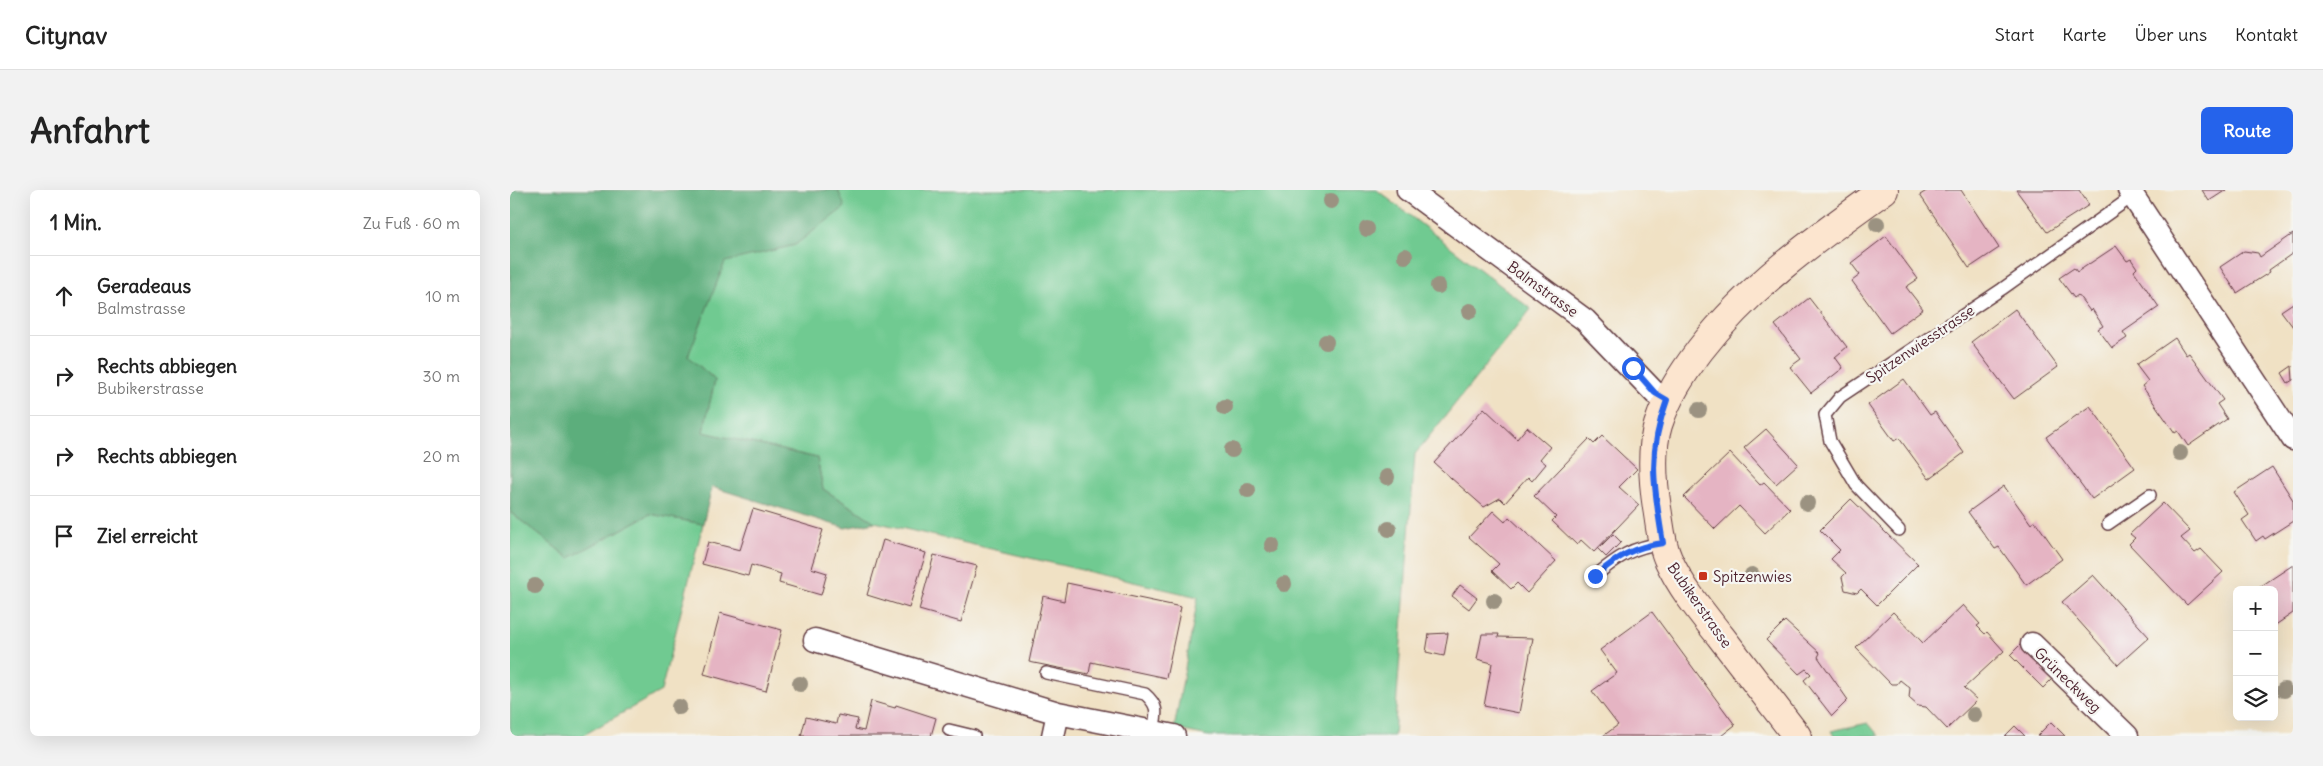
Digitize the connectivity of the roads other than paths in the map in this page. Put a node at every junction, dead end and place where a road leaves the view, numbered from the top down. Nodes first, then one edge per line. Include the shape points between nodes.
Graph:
1 (1408, 190) edge
2 (1884, 190) edge
3 (2131, 193) edge
4 (1667, 400) junction
5 (2293, 439) edge
6 (2150, 495) dead end
7 (2108, 524) dead end
8 (1899, 530) dead end
9 (1663, 543) junction
10 (1595, 576) dead end
11 (815, 640) dead end
12 (2032, 644) dead end
13 (1046, 673) dead end
14 (1058, 713) junction
15 (949, 730) dead end
16 (1163, 734) edge
17 (974, 736) edge
18 (1053, 736) edge
19 (1797, 736) edge
20 (2127, 736) edge

1 - 4 street, Balmstrasse via 1585,320 1655,393
2 - 4 street, Bubikerstrasse via 1800,250 1761,283 1723,320 1679,378
3 - 5 street, Spitzenwiesstrasse
3 - 8 lane, Spitzenwiesstrasse via 2002,289 1840,397 1825,415 1830,441 1856,485
4 - 9 street, Bubikerstrasse via 1657,427 1654,448 1654,488
6 - 7 lane
9 - 10 lane via 1641,546 1617,558
9 - 19 street, Bubikerstrasse via 1682,585
11 - 14 street
12 - 20 street, Grüneckweg
13 - 16 lane via 1144,694 1154,702
14 - 16 street
14 - 18 street
15 - 17 lane

